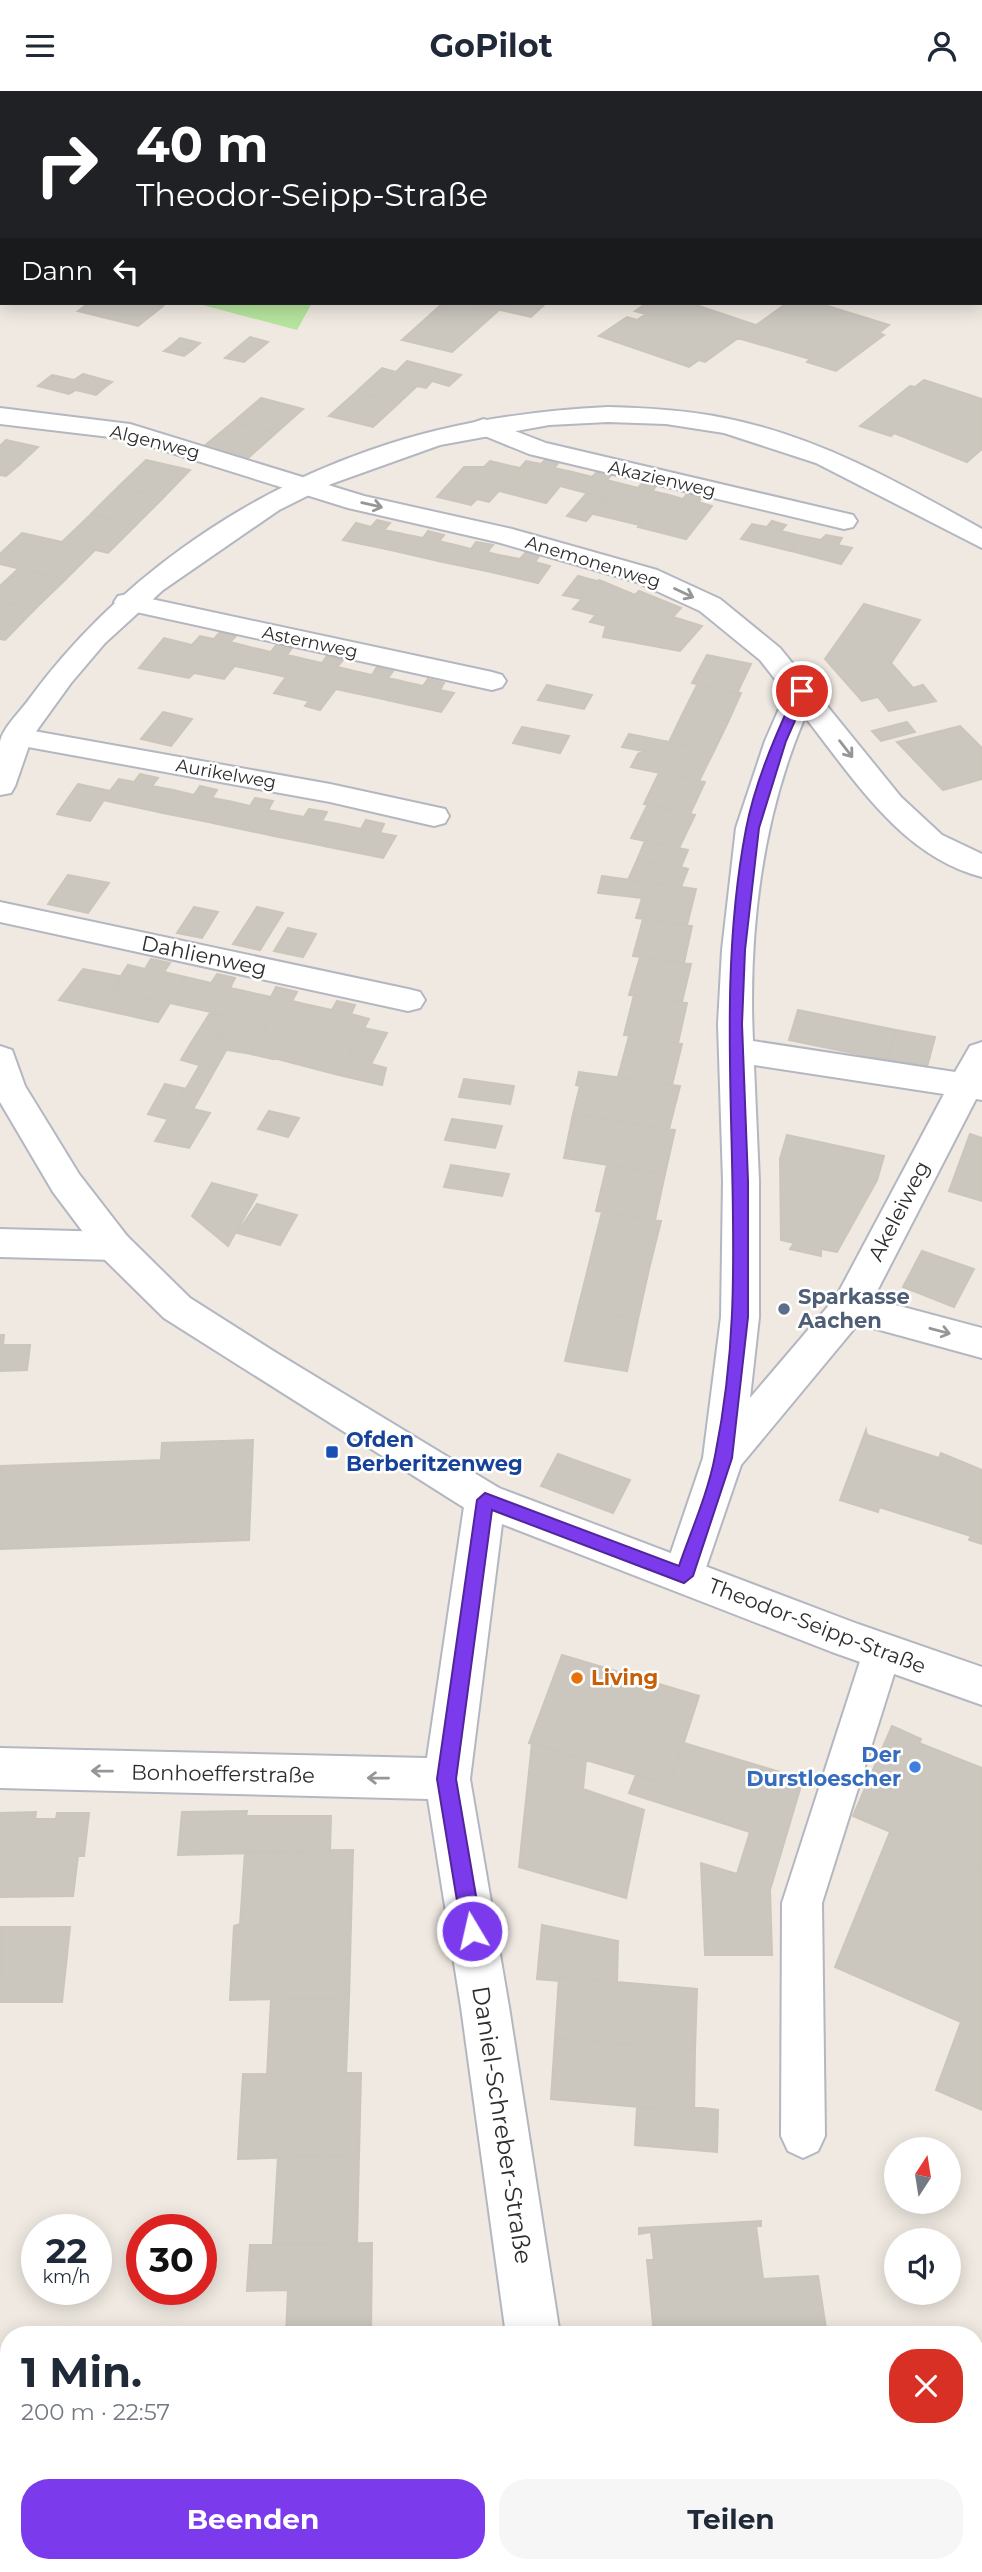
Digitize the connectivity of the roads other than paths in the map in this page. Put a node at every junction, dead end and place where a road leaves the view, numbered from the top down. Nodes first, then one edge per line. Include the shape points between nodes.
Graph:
1 (0, 416) edge
2 (484, 427) junction
3 (306, 487) junction
4 (844, 521) dead end
5 (982, 540) edge
6 (128, 602) junction
7 (492, 681) dead end
8 (802, 691) junction
9 (17, 737) junction
10 (0, 786) edge
11 (434, 816) dead end
12 (982, 867) edge
13 (0, 912) edge
14 (408, 1000) dead end
15 (736, 1050) junction
16 (0, 1058) edge
17 (977, 1076) edge
18 (0, 1243) edge
19 (114, 1246) junction
20 (850, 1307) junction
21 (982, 1343) edge
22 (723, 1458) junction
23 (485, 1500) junction
24 (684, 1576) junction
25 (882, 1652) junction
26 (982, 1686) edge
27 (0, 1769) edge
28 (447, 1779) junction
29 (803, 2136) dead end
30 (532, 2326) edge

1 - 3 street, Algenweg via 130,432
2 - 3 street via 358,464
2 - 4 street, Akazienweg via 561,455
2 - 5 street via 599,414 723,425 788,441 860,471
3 - 6 street via 270,504
3 -> 8 street, Anemonenweg via 647,576 710,605 769,654
6 - 7 street, Asternweg
6 - 9 street via 70,664
8 -> 12 street, Anemonenweg via 890,804 931,842
8 - 15 street via 780,741 752,828 738,950
9 - 10 street
9 - 11 street, Aurikelweg
13 - 14 street, Dahlienweg
15 - 17 street
15 - 22 street via 740,1317
16 - 19 street, Theodor-Seipp-Straße via 8,1086 66,1183
17 - 20 street, Akeleiweg via 926,1158
18 - 19 street
19 - 23 street, Theodor-Seipp-Straße via 177,1308
20 -> 21 street
20 - 22 street, Akeleiweg
22 - 24 street, Akeleiweg
23 - 24 street, Theodor-Seipp-Straße
23 - 28 street, Daniel-Schreber-Straße
24 - 25 street, Theodor-Seipp-Straße
25 - 26 street, Theodor-Seipp-Straße
25 - 29 lane via 802,1903
28 -> 27 street, Bonhoefferstraße
28 - 30 street, Daniel-Schreber-Straße

